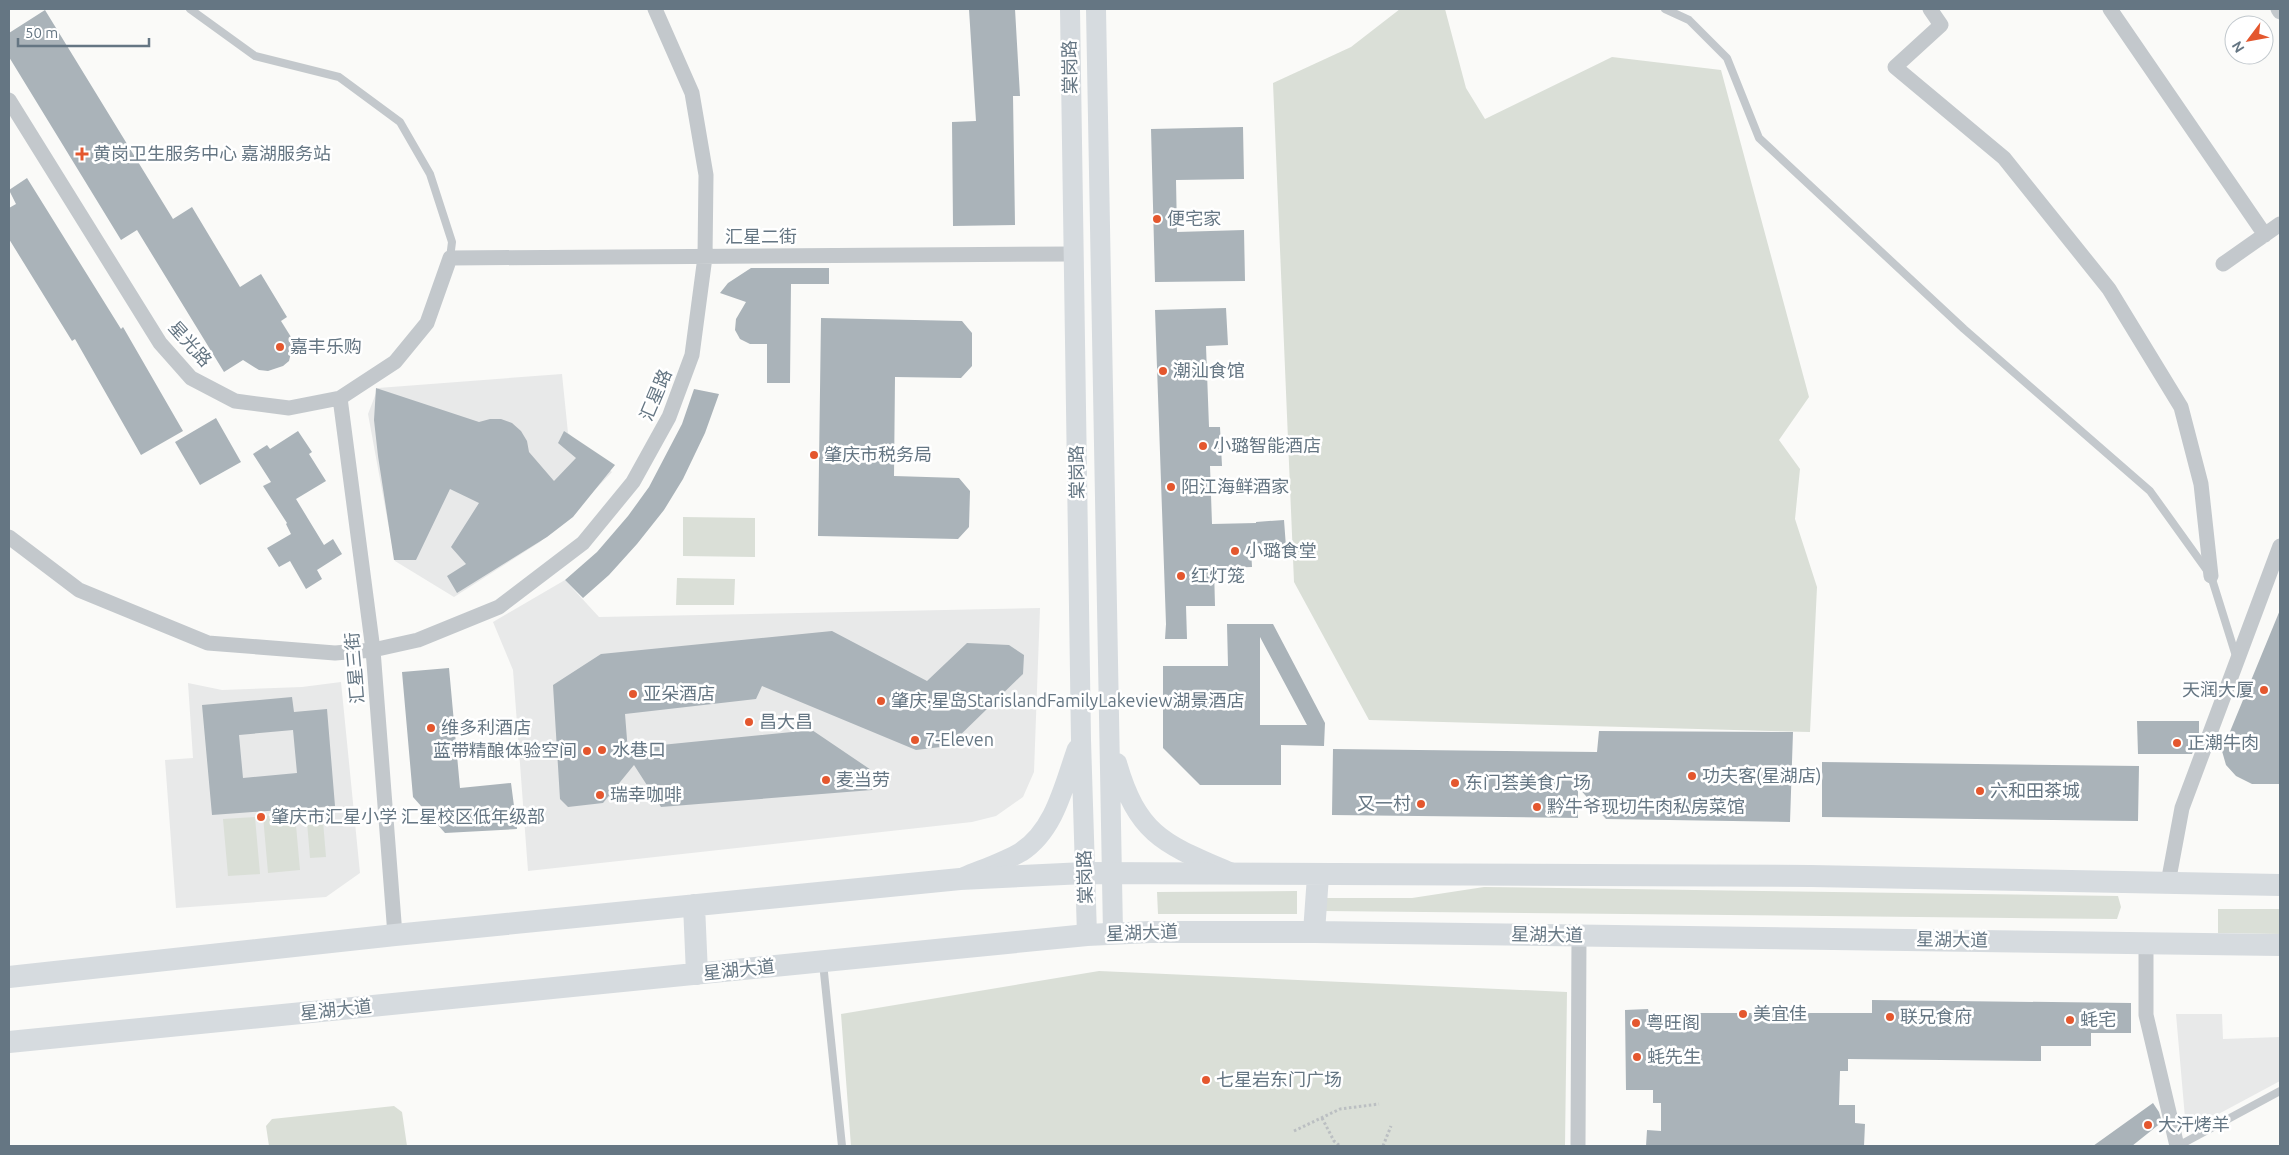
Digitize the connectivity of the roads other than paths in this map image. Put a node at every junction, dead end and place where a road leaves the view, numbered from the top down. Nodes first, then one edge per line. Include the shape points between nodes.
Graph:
1 (190, 9) edge
2 (655, 9) edge
3 (1070, 9) edge
4 (1096, 9) edge
5 (1666, 9) edge
6 (1930, 9) edge
7 (2110, 9) edge
8 (2278, 9) edge
9 (2280, 12) edge
10 (9, 100) edge
11 (2280, 224) edge
12 (2264, 235) junction
13 (1073, 254) junction
14 (705, 257) junction
15 (450, 258) junction
16 (2223, 264) dead end
17 (340, 398) junction
18 (1076, 428) junction
19 (1104, 428) junction
20 (9, 537) edge
21 (2280, 546) edge
22 (2211, 576) junction
23 (373, 650) junction
24 (2238, 660) junction
25 (1081, 740) junction
26 (1110, 740) junction
27 (1112, 872) junction
28 (1085, 874) junction
29 (1234, 874) junction
30 (1318, 876) junction
31 (960, 878) junction
32 (2168, 883) junction
33 (2280, 885) edge
34 (694, 904) junction
35 (1314, 932) junction
36 (1113, 934) junction
37 (395, 935) junction
38 (1087, 935) junction
39 (1579, 936) junction
40 (2146, 943) junction
41 (2280, 945) edge
42 (823, 961) junction
43 (697, 974) junction
44 (9, 977) edge
45 (9, 1042) edge
46 (2280, 1091) edge
47 (842, 1146) edge
48 (1578, 1146) edge
49 (2178, 1146) edge

1 - 15 lane via 255,56 339,77 400,122 430,174 452,242
2 - 14 street, 汇星路 via 692,93 706,175
3 - 13 main road, 棠岗路
4 - 19 main road, 棠岗路
5 - 22 lane via 1689,20 1727,58 1759,138 1964,329 2150,491
6 - 22 street via 1941,25 1895,66 2004,158 2109,289 2181,407 2201,484
7 - 12 street
8 - 9 street
10 - 17 street, 星光路 via 160,343 191,378 235,401 289,408
11 - 12 street
12 - 16 street
13 - 14 street, 汇星二街
13 - 18 main road, 棠岗路
14 - 15 street, 汇星二街
14 - 23 street, 汇星路 via 692,355 669,418 633,482 584,544 499,607 418,640
15 - 17 street, 星光路 via 427,323 396,362
17 - 23 street, 汇星三街
18 - 19 main road
18 - 25 main road, 棠岗路
19 - 26 main road, 棠岗路
20 - 23 street, 汇星路 via 79,590 208,643 335,653
21 - 24 street
22 - 24 lane
23 - 37 street, 汇星三街
24 - 32 street via 2182,808
25 - 28 main road, 棠岗路
25 - 31 main road via 1051,819 1037,838 1021,851
26 - 27 main road, 棠岗路
26 - 29 main road via 1123,786 1137,813 1153,832 1173,848
27 - 28 main road
27 - 29 main road
27 - 36 main road, 棠岗路
28 - 31 main road
28 - 38 main road, 棠岗路
29 - 30 main road
30 - 32 main road via 1811,876
30 - 35 main road
31 - 34 main road
32 - 33 main road
34 - 37 main road
34 - 43 main road
35 - 36 main road, 星湖大道
35 - 39 main road, 星湖大道
36 - 38 main road, 星湖大道
37 - 44 main road
38 - 42 main road, 星湖大道
39 - 40 main road, 星湖大道
39 - 48 street
40 - 41 main road, 星湖大道
40 - 49 street via 2146,1015
42 - 43 main road, 星湖大道
42 - 47 lane
43 - 45 main road, 星湖大道
46 - 49 lane

